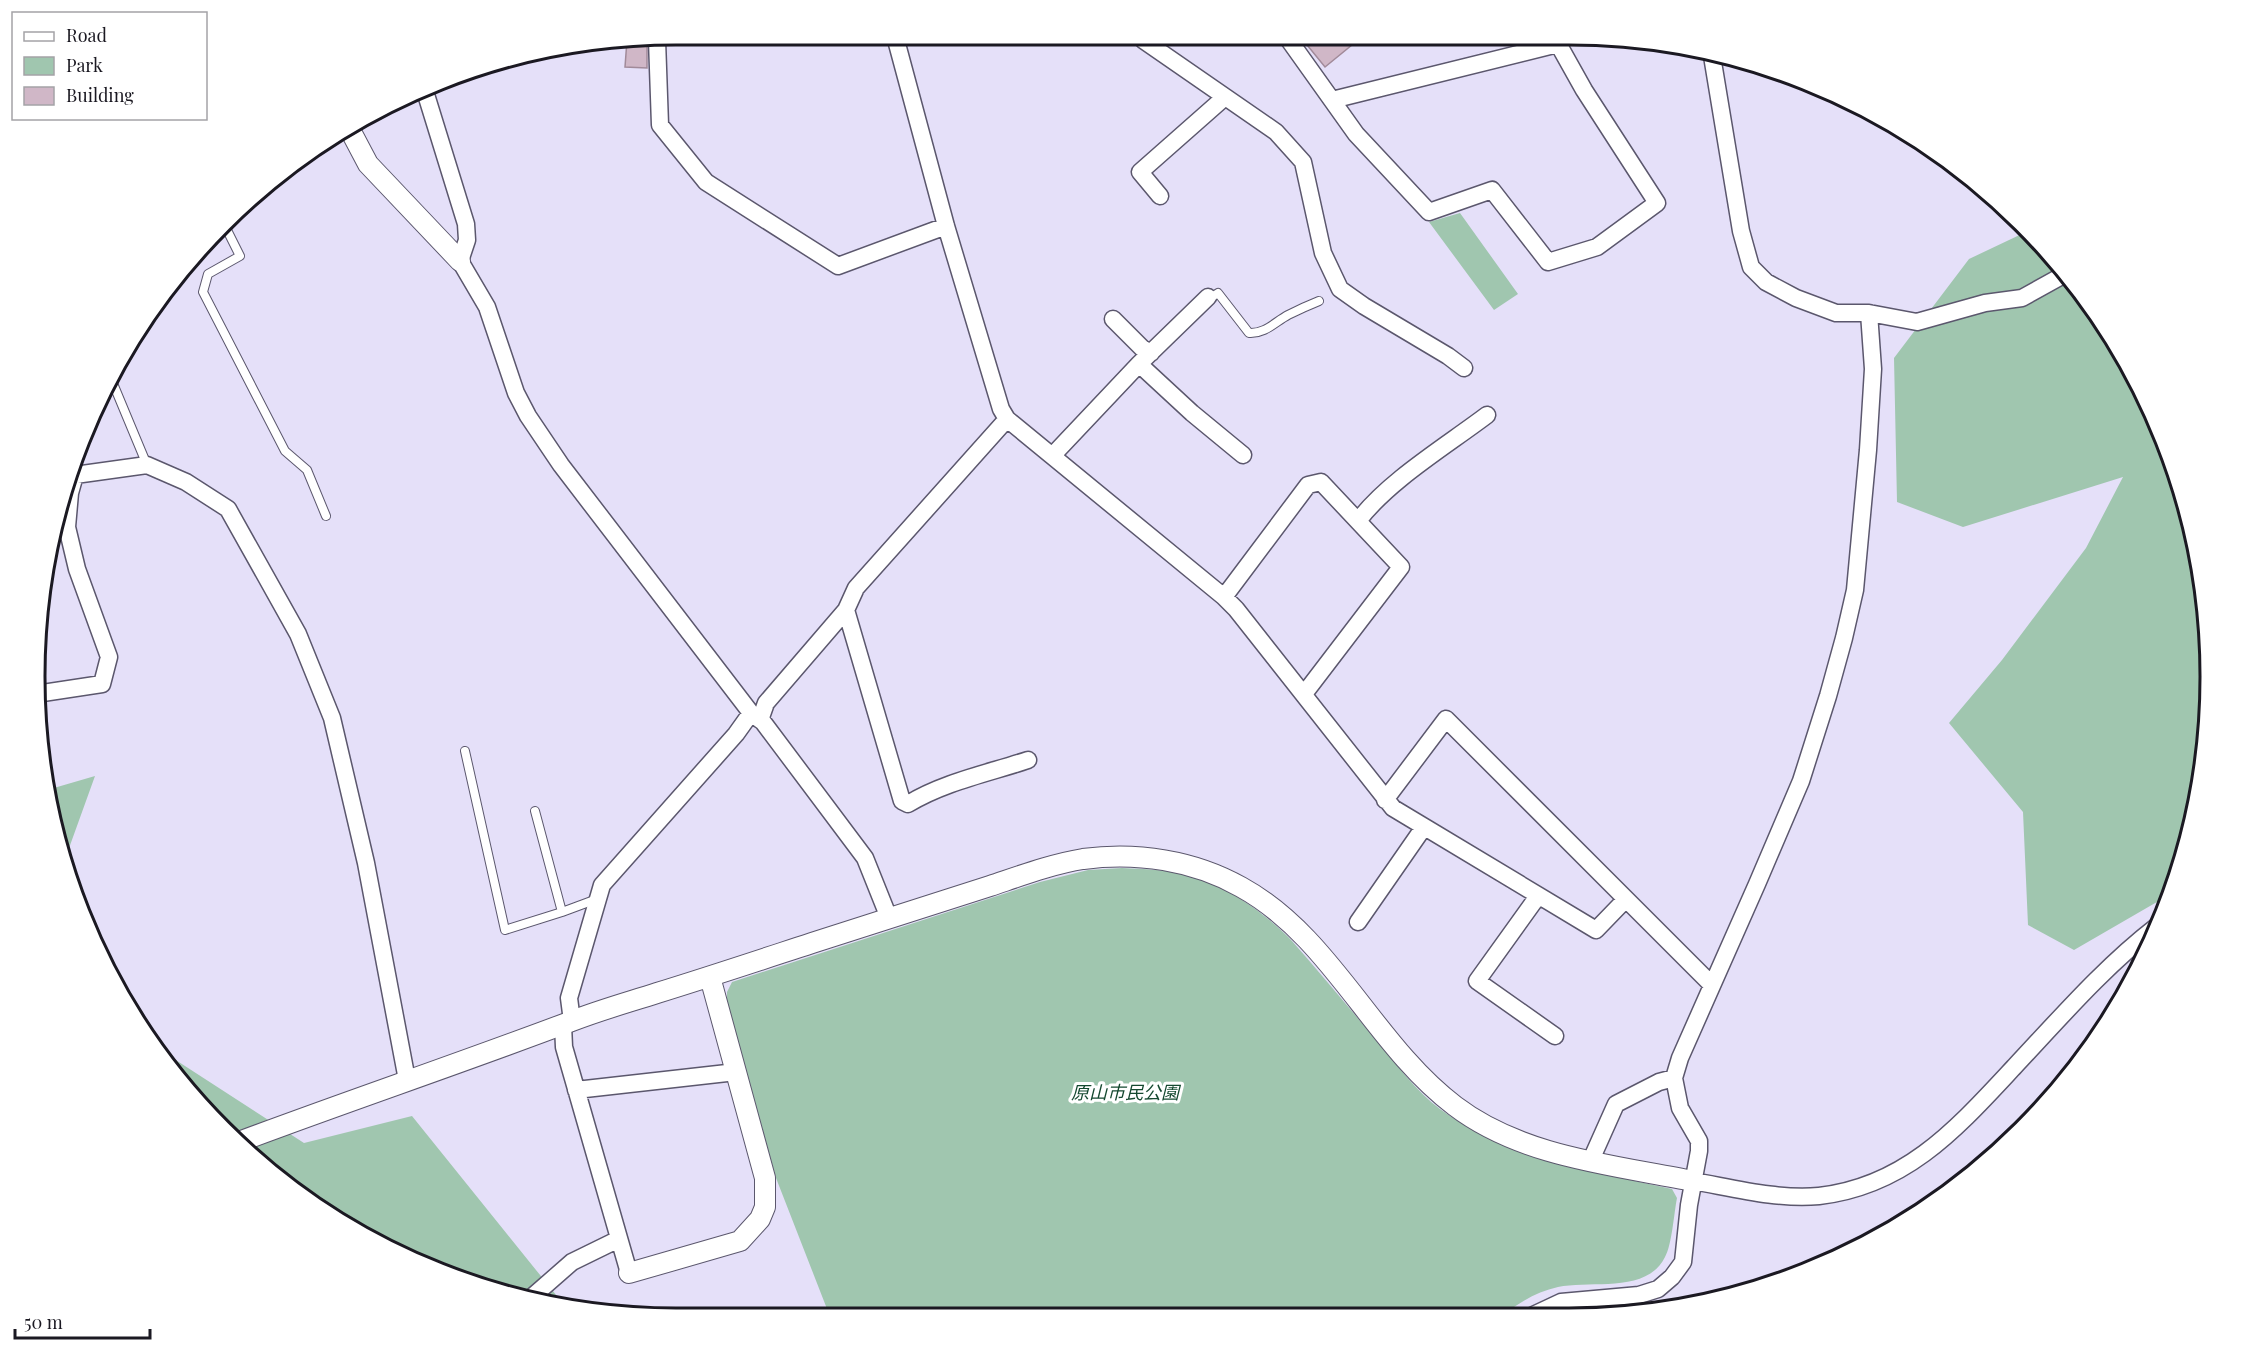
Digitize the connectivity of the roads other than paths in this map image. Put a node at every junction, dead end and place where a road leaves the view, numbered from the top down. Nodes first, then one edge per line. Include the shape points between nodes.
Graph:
1 (657, 45) edge
2 (897, 45) edge
3 (1150, 45) edge
4 (1293, 45) edge
5 (1545, 45) edge
6 (1559, 45) edge
7 (1713, 62) edge
8 (427, 97) edge
9 (1225, 97) junction
10 (1332, 100) junction
11 (353, 135) edge
12 (1160, 196) dead end
13 (946, 226) junction
14 (228, 232) edge
15 (460, 261) junction
16 (2058, 278) edge
17 (1208, 297) joint
18 (1319, 301) dead end
19 (1869, 313) junction
20 (1113, 319) dead end
21 (1145, 358) junction
22 (1464, 368) dead end
23 (115, 388) edge
24 (1487, 415) dead end
25 (1007, 419) junction
26 (1053, 455) junction
27 (1243, 455) dead end
28 (147, 465) junction
29 (80, 470) edge
30 (69, 507) edge
31 (326, 516) dead end
32 (1358, 521) junction
33 (1224, 597) junction
34 (846, 610) junction
35 (45, 693) edge
36 (1304, 694) junction
37 (755, 716) junction
38 (465, 751) dead end
39 (1028, 760) dead end
40 (1385, 800) junction
41 (535, 811) dead end
42 (1424, 827) junction
43 (1538, 896) junction
44 (597, 898) junction
45 (1626, 899) junction
46 (562, 912) junction
47 (889, 918) junction
48 (1358, 922) dead end
49 (2143, 938) edge
50 (710, 977) junction
51 (1712, 985) junction
52 (568, 1023) junction
53 (1555, 1036) dead end
54 (736, 1072) junction
55 (1674, 1078) junction
56 (407, 1080) junction
57 (576, 1090) junction
58 (247, 1139) edge
59 (1591, 1160) junction
60 (1693, 1181) junction
61 (619, 1239) junction
62 (629, 1273) joint
63 (537, 1292) edge
64 (1548, 1308) edge

1 - 13 street via 660,125 706,182 838,266
2 - 13 street
3 - 9 street
4 - 10 street
5 - 10 street
6 - 10 street via 1658,203 1597,247 1548,262 1491,190 1429,212 1356,134
7 - 19 street via 1741,231 1751,267 1766,282 1797,298 1836,313
8 - 15 street via 466,224 467,240
9 - 12 street via 1140,172
9 - 22 street via 1276,132 1303,162 1323,253 1340,289
11 - 15 street via 368,164
13 - 25 street via 1001,410
14 - 31 lane via 240,256 208,274 203,292 285,451 308,470
15 - 37 street via 487,307 516,393 528,416 561,465
16 - 19 street via 2022,298 1984,303 1917,322
17 - 18 lane via 1218,293 1250,333 1265,330
17 - 21 street
19 - 51 street via 1874,369 1855,590 1801,781
20 - 21 street via 1142,348
21 - 26 street
21 - 27 street via 1192,413
23 - 28 lane
24 - 32 street via 1385,491
25 - 26 street
25 - 34 street via 856,588
26 - 33 street
28 - 29 street
28 - 56 street via 186,482 228,509 298,634 332,718 366,863
30 - 35 street via 67,527 77,569 109,657 102,684
32 - 33 street via 1321,482 1308,485
32 - 36 street via 1401,567
33 - 36 street
34 - 37 street
34 - 39 street via 902,801 908,804
36 - 40 street
37 - 44 street via 602,885
37 - 47 street via 860,851
38 - 46 lane via 505,930
40 - 42 street
40 - 45 street via 1446,719
41 - 46 lane
42 - 43 street
42 - 48 street
43 - 45 street via 1596,930
43 - 53 street via 1478,981
44 - 46 lane
44 - 52 street via 569,998
45 - 51 street
47 - 50 street
47 - 59 street via 1081,860 1135,857 1191,865 1240,886 1281,914 1322,956 1383,1033 1451,1104 1497,1132
49 - 60 street via 1965,1120 1911,1164 1867,1184 1819,1196 1766,1193
50 - 52 street
50 - 54 street
51 - 55 street
52 - 56 street
52 - 57 street via 564,1047
54 - 57 street
54 - 62 street via 765,1178 765,1206 760,1219 740,1241
55 - 59 street via 1616,1104
55 - 60 street via 1680,1108 1699,1141
56 - 58 street
57 - 61 street
59 - 60 street
60 - 64 street via 1683,1262 1672,1277 1658,1289 1639,1296 1561,1302
61 - 62 street
61 - 63 street via 572,1262

